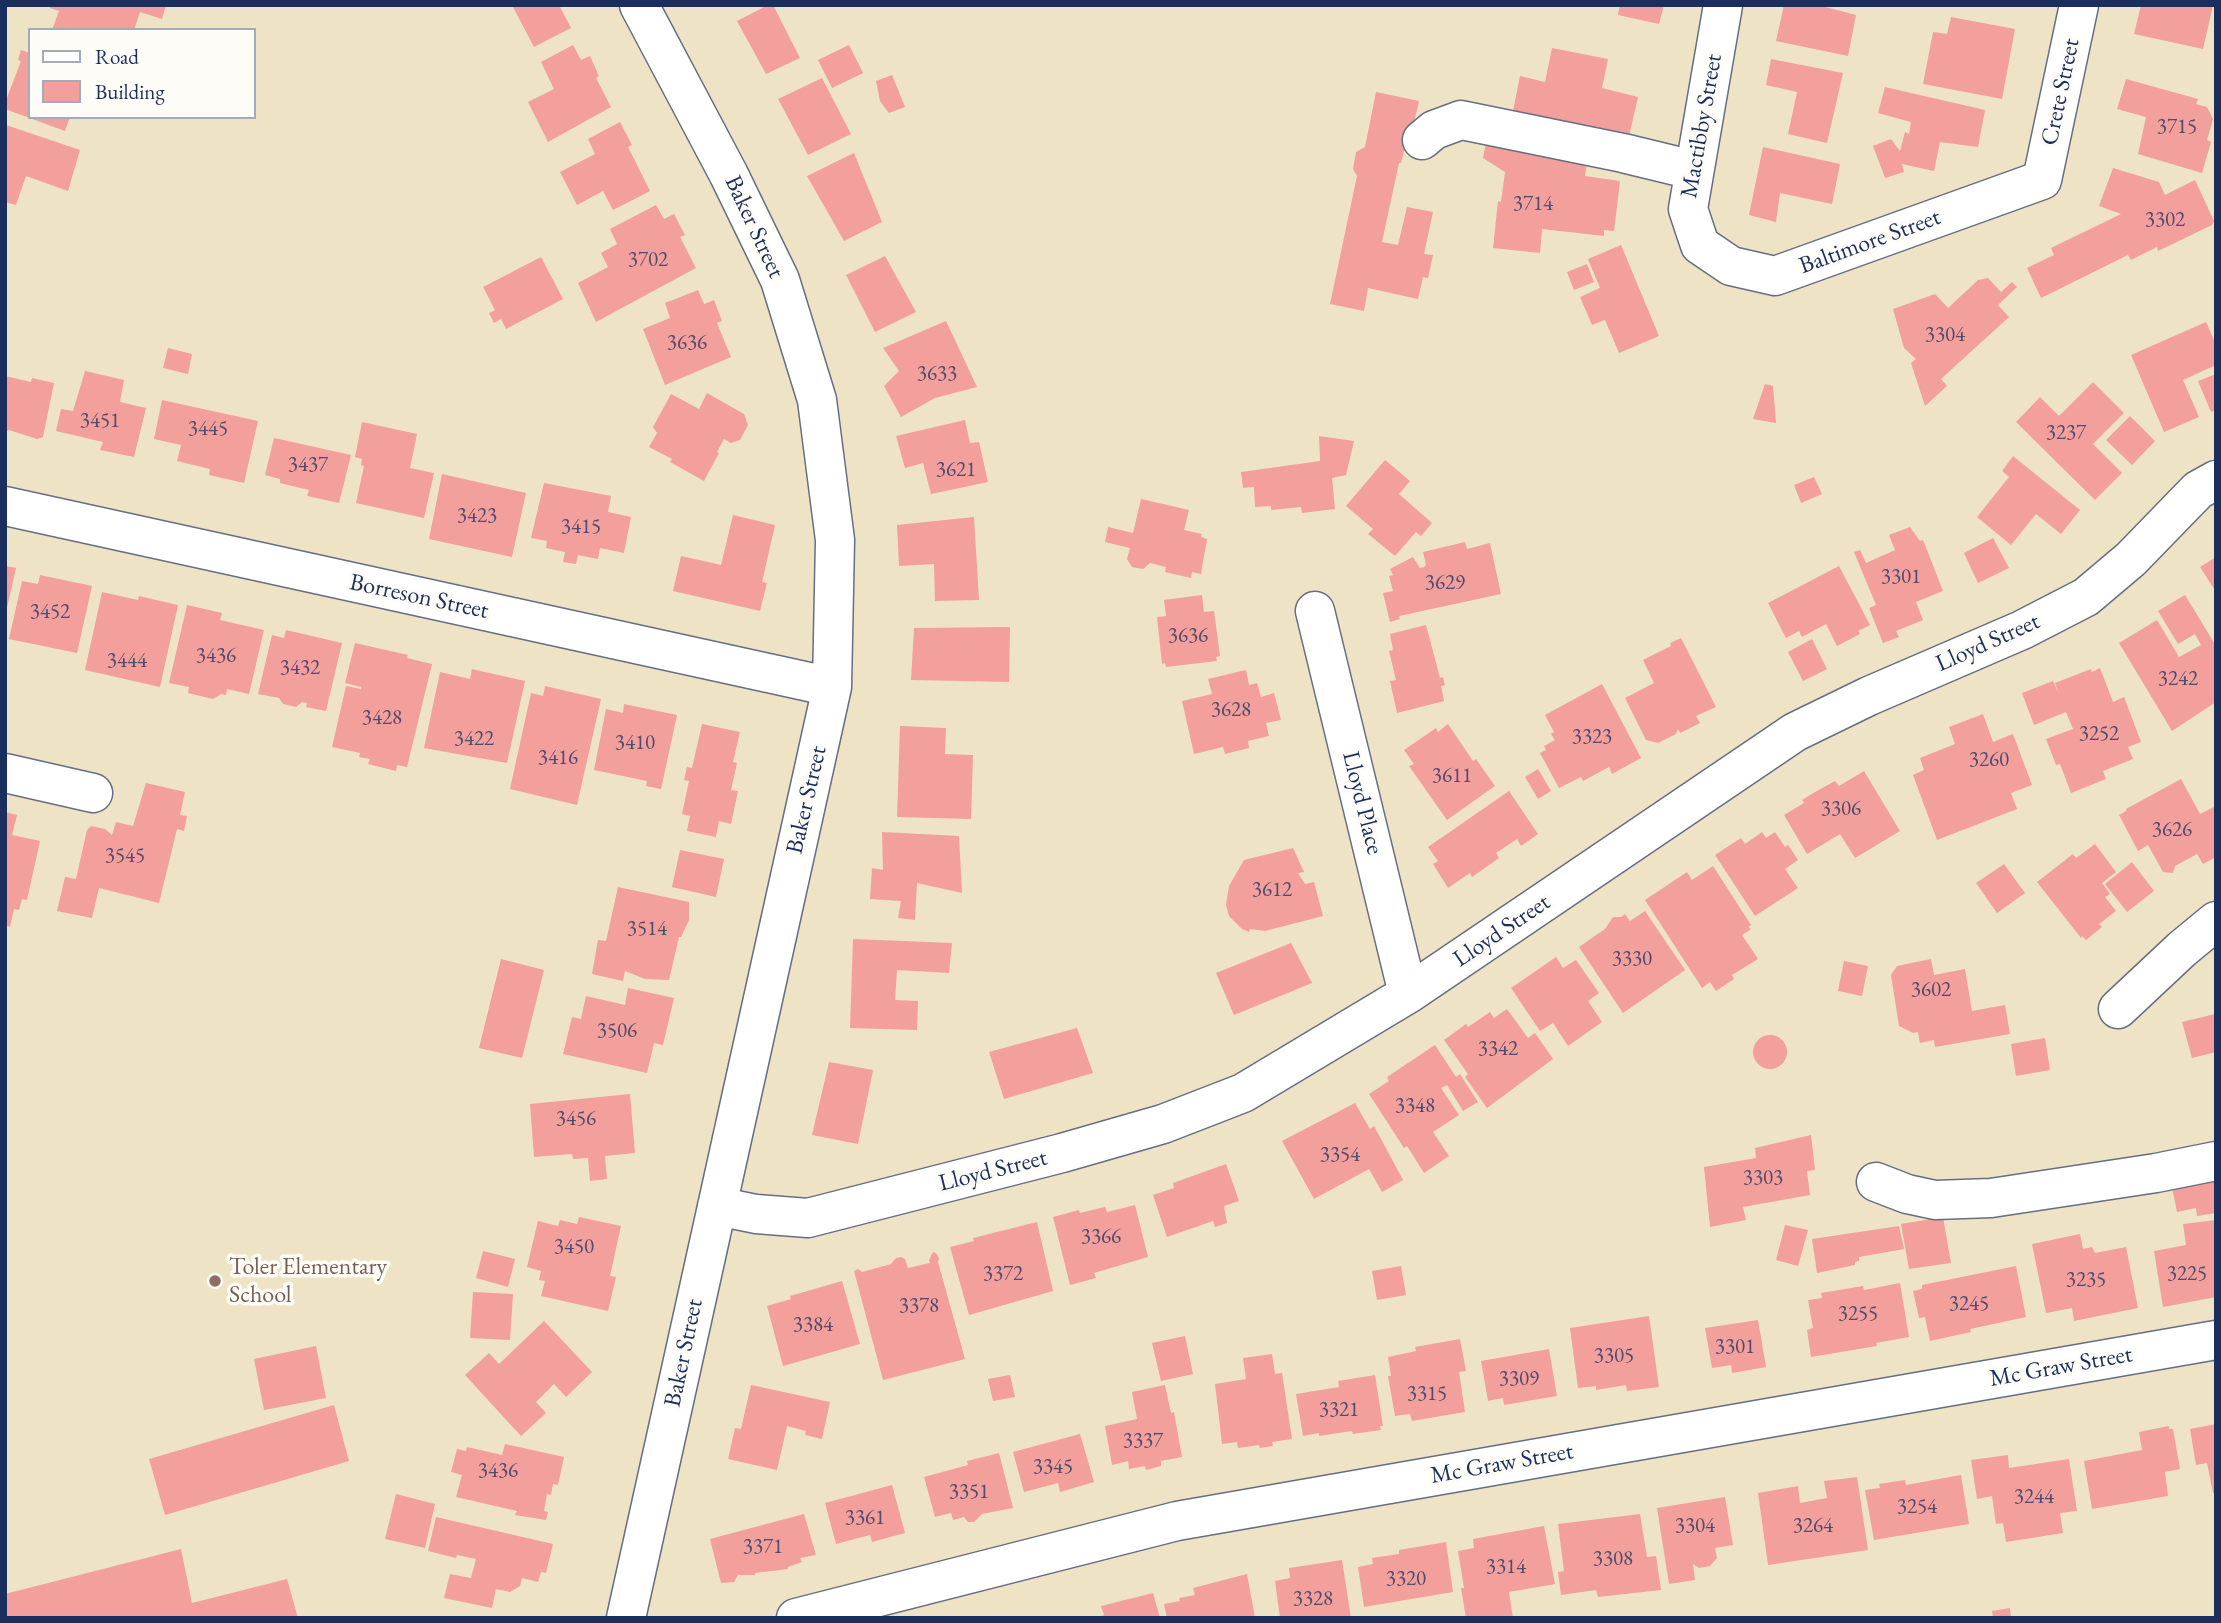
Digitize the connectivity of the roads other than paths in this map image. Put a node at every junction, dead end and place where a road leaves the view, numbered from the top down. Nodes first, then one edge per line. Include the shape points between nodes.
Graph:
1 (639, 5) edge
2 (1723, 5) edge
3 (2079, 5) edge
4 (1422, 140) dead end
5 (1693, 170) junction
6 (2042, 180) joint
7 (1700, 245) joint
8 (2216, 480) edge
9 (5, 506) edge
10 (1315, 611) dead end
11 (832, 687) junction
12 (5, 773) edge
13 (93, 793) dead end
14 (2216, 921) edge
15 (1408, 995) junction
16 (2118, 1009) dead end
17 (2216, 1160) edge
18 (1876, 1182) dead end
19 (717, 1206) junction
20 (2216, 1340) edge
21 (626, 1618) edge
22 (796, 1618) edge

1 - 11 street, Baker Street via 780,280 817,400 835,540
2 - 5 street, Mactibby Street
3 - 6 street, Crete Street
4 - 5 street via 1461,120
5 - 7 street, Mactibby Street via 1688,209
6 - 7 street, Baltimore Street via 1775,276 1731,266
8 - 15 street, Lloyd Street via 2198,490 2131,559 2086,597 1795,732
9 - 11 street, Borreson Street
10 - 15 street, Lloyd Place
11 - 19 street, Baker Street
12 - 13 street
14 - 16 street
15 - 19 street, Lloyd Street via 1242,1093 1163,1124 808,1218
17 - 18 street via 1992,1198 1935,1200
19 - 21 street, Baker Street
20 - 22 street, Mc Graw Street via 1177,1521

